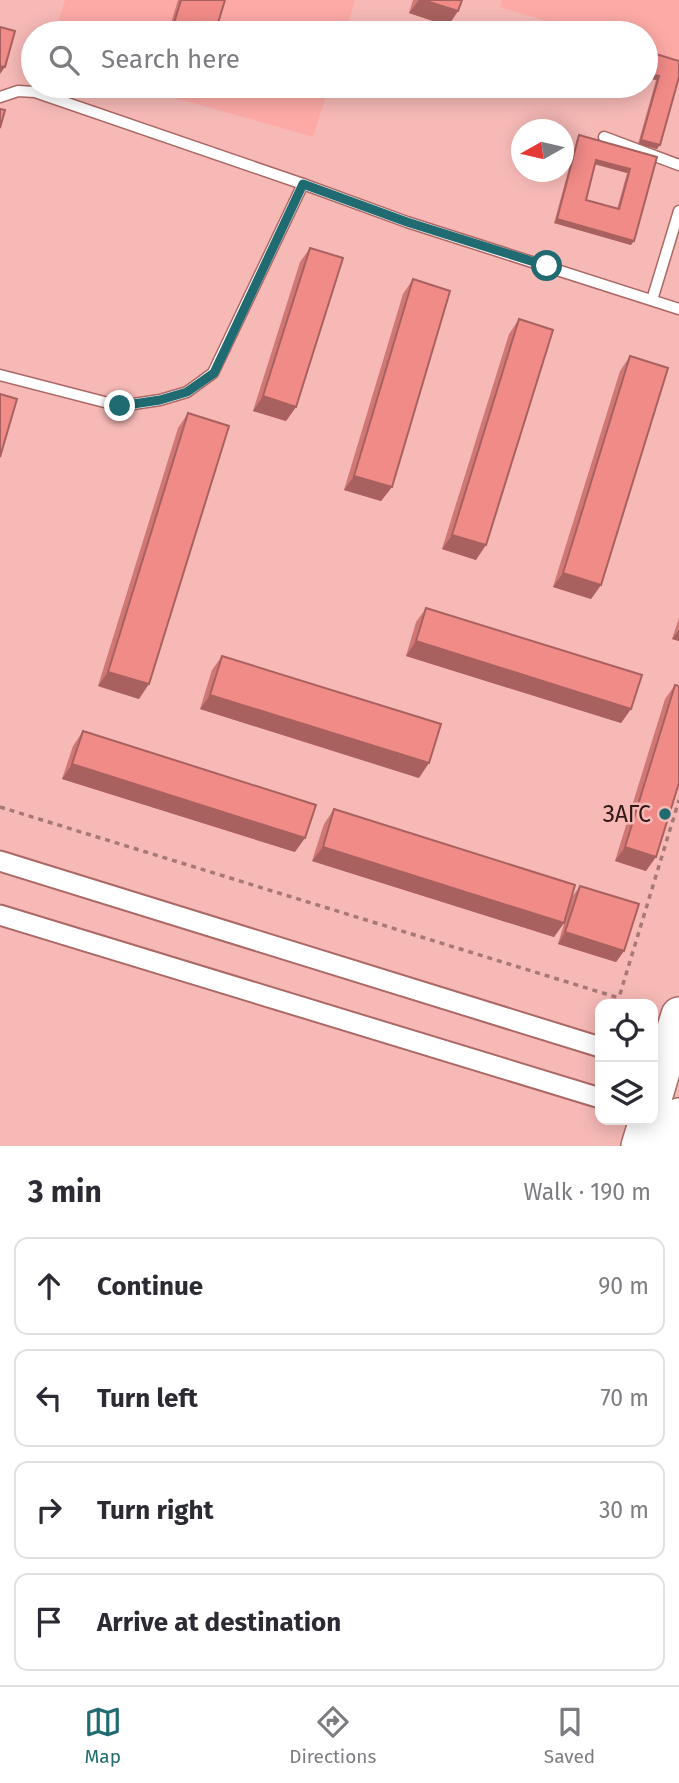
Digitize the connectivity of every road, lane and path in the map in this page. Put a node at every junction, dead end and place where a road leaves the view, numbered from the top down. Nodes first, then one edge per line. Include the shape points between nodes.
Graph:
1 (21, 91) edge
2 (0, 97) edge
3 (52, 98) edge
4 (604, 137) dead end
5 (679, 165) edge
6 (303, 184) junction
7 (679, 211) edge
8 (652, 300) junction
9 (679, 309) edge
10 (0, 375) edge
11 (679, 800) edge
12 (0, 807) edge
13 (0, 861) edge
14 (0, 915) edge
15 (620, 998) joint
16 (679, 1015) edge
17 (595, 1045) edge
18 (658, 1066) edge
19 (595, 1096) edge
20 (679, 1116) edge
21 (645, 1125) edge
22 (639, 1146) edge
23 (670, 1146) edge

1 - 2 lane
3 - 6 lane
4 - 5 lane
6 - 8 lane
6 - 10 lane via 214,373 187,392 120,406
7 - 8 lane
8 - 9 lane
11 - 15 path
12 - 15 path
13 - 17 street
14 - 19 street
16 - 18 highway
20 - 23 highway
21 - 22 highway

